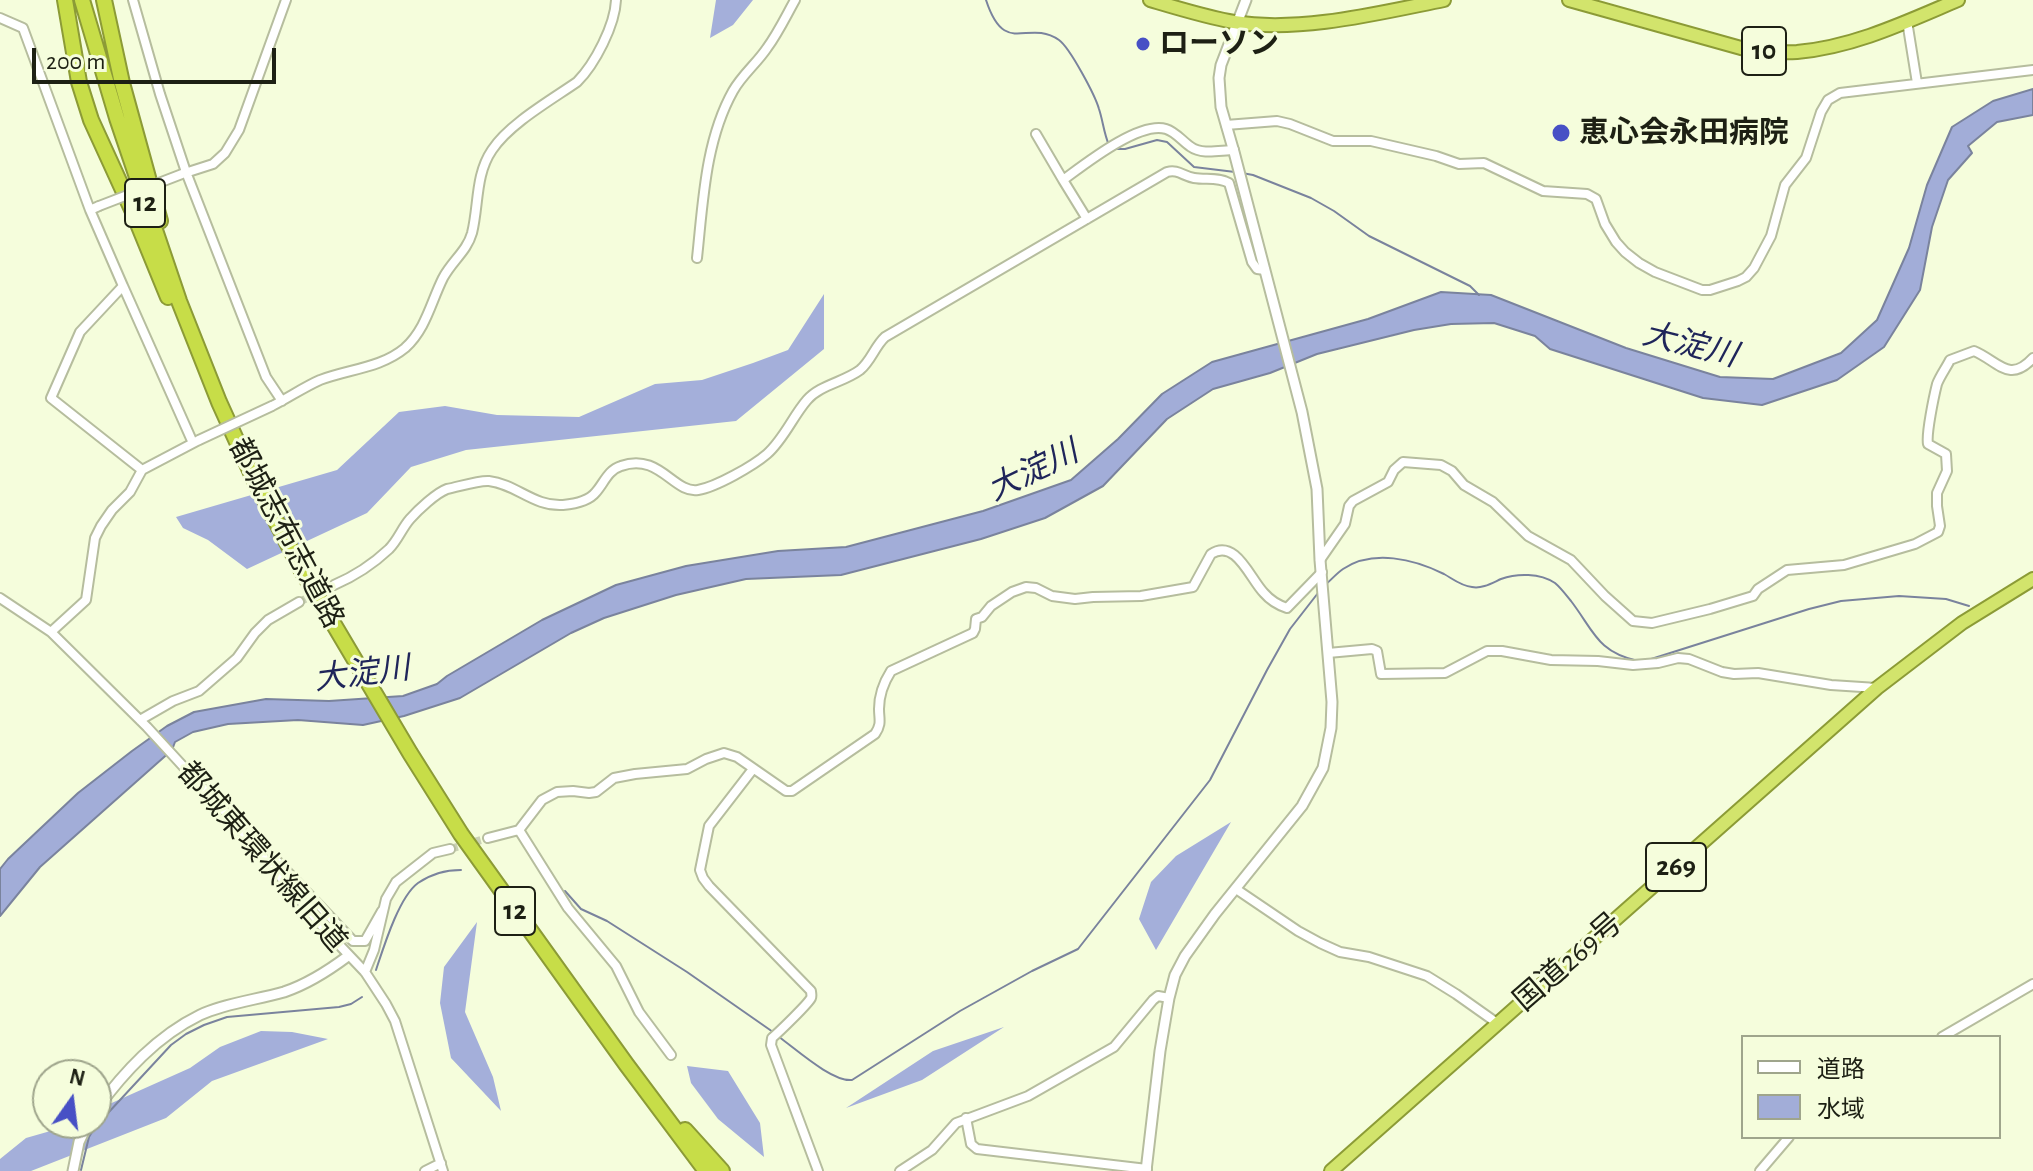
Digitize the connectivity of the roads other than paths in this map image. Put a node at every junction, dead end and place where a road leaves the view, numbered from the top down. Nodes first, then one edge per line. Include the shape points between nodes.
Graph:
1 (65, 0) edge
2 (82, 0) edge
3 (104, 0) edge
4 (133, 0) edge
5 (286, 0) edge
6 (616, 0) edge
7 (795, 0) edge
8 (1150, 0) edge
9 (1246, 0) edge
10 (1444, 0) edge
11 (1569, 0) edge
12 (1958, 0) edge
13 (0, 18) edge
14 (1907, 21) junction
15 (1236, 22) junction
16 (2033, 70) edge
17 (1917, 83) junction
18 (1226, 125) junction
19 (1036, 134) dead end
20 (1234, 151) junction
21 (184, 173) junction
22 (1063, 180) junction
23 (90, 210) junction
24 (1087, 219) junction
25 (697, 258) dead end
26 (1265, 270) junction
27 (123, 286) junction
28 (2033, 358) edge
29 (282, 401) junction
30 (219, 402) junction
31 (196, 442) junction
32 (142, 470) junction
33 (1320, 560) junction
34 (1322, 576) junction
35 (2033, 579) edge
36 (334, 585) tunnel mouth
37 (0, 598) edge
38 (299, 602) tunnel mouth
39 (51, 632) junction
40 (1328, 653) junction
41 (1877, 688) junction
42 (144, 724) junction
43 (753, 769) junction
44 (519, 830) junction
45 (488, 838) tunnel mouth
46 (450, 849) tunnel mouth
47 (270, 864) junction
48 (1236, 889) junction
49 (382, 911) junction
50 (348, 956) junction
51 (365, 972) junction
52 (2033, 984) edge
53 (1169, 998) junction
54 (1497, 1023) junction
55 (1945, 1035) edge
56 (671, 1055) dead end
57 (626, 1064) junction
58 (112, 1090) edge
59 (966, 1118) junction
60 (80, 1139) edge
61 (1787, 1139) edge
62 (442, 1167) edge
63 (1146, 1170) edge
64 (73, 1171) edge
65 (425, 1171) edge
66 (703, 1171) edge
67 (722, 1171) edge
68 (818, 1171) edge
69 (900, 1171) edge
70 (1331, 1171) edge
71 (1760, 1171) edge

1 - 30 highway via 91,120
2 - 30 highway, 都城志布志道路 / 12 via 148,214
3 - 30 highway via 162,229
4 - 21 street
5 - 21 street via 239,130 213,164
6 - 29 street via 613,20 585,73 513,128 490,153 482,168 467,247 443,278 416,336 389,359 319,381
7 - 25 street via 767,49 734,90 720,121
8 - 15 highway
9 - 15 street
10 - 15 highway via 1333,20
11 - 14 highway, 10 via 1764,51 1829,47
12 - 14 highway, 10
13 - 23 street via 23,28
14 - 17 street
15 - 18 street via 1219,78
16 - 17 street
17 - 18 street via 1840,93 1828,100 1806,158 1785,185 1775,228 1754,268 1738,281 1710,290 1655,272 1632,258 1605,224 1596,199 1587,194 1543,191 1484,163 1459,164 1371,141 1333,141 1277,121
18 - 20 street
19 - 22 street
20 - 22 street via 1199,151 1172,131 1155,127 1120,141
20 - 26 street
21 - 23 street, bridge
21 - 29 street via 266,377
22 - 24 street
23 - 27 street
24 - 26 street via 1167,172 1223,180 1232,188 1252,262
24 - 36 street via 885,337 864,367 811,396 768,454 731,477 694,491 653,465 620,466 595,494 563,505 537,502 486,480 445,490 410,519 389,549 359,574
26 - 33 street via 1317,489
27 - 31 street
27 - 32 street via 80,332 51,398
28 - 33 street via 2019,369 2007,370 1974,351 1950,360 1938,381 1926,434 1928,444 1946,454 1947,471 1937,493 1938,532 1844,565 1787,570 1753,596 1710,609 1652,623 1633,621 1571,560 1528,536 1493,502 1441,465 1403,462 1388,482 1353,501 1345,524
29 - 31 street, bridge
30 - 57 highway, 都城志布志道路 / 12 via 301,569 410,753 461,834
31 - 32 street
32 - 39 street via 95,538 86,600
33 - 34 street
34 - 40 street
34 - 43 street via 1287,608 1265,595 1238,559 1223,549 1211,554 1193,587 1075,599 1026,587 976,619 973,633 891,671 881,694 875,734 802,785 786,791
35 - 41 highway, 国道269号 / 269 via 1962,623
37 - 39 street, 都城東環状線旧道
38 - 42 street via 268,620 237,658 199,691 173,701
39 - 42 street, 都城東環状線旧道
40 - 41 street via 1372,649 1377,651 1381,674 1445,673 1487,651 1502,651 1633,665 1689,659 1734,674
40 - 48 street via 1331,728 1323,768 1302,806
41 - 54 highway, 国道269号 / 269
42 - 47 street, 都城東環状線旧道
43 - 44 street via 724,753 687,769 614,778 589,793 557,792 542,800
43 - 68 street via 709,826 700,870 709,886 811,991 811,998 771,1045
44 - 45 street
44 - 56 street via 568,908 616,966 639,1012
46 - 49 street via 433,853 401,877
47 - 49 street via 277,861 353,941 365,941
47 - 50 street, 都城東環状線旧道
48 - 53 street via 1185,956
48 - 54 street via 1320,943 1427,976
49 - 51 street
50 - 51 street, 都城東環状線旧道
50 - 58 street via 307,983 202,1014 175,1029
51 - 62 street, 都城東環状線旧道 via 395,1021
52 - 55 street
53 - 59 street via 1153,1000 1114,1047 1028,1096
53 - 63 street
54 - 70 highway, 国道269号 / 269
57 - 66 highway
57 - 67 highway
59 - 63 street via 977,1149
59 - 69 street
60 - 64 street
61 - 71 street
62 - 65 street

